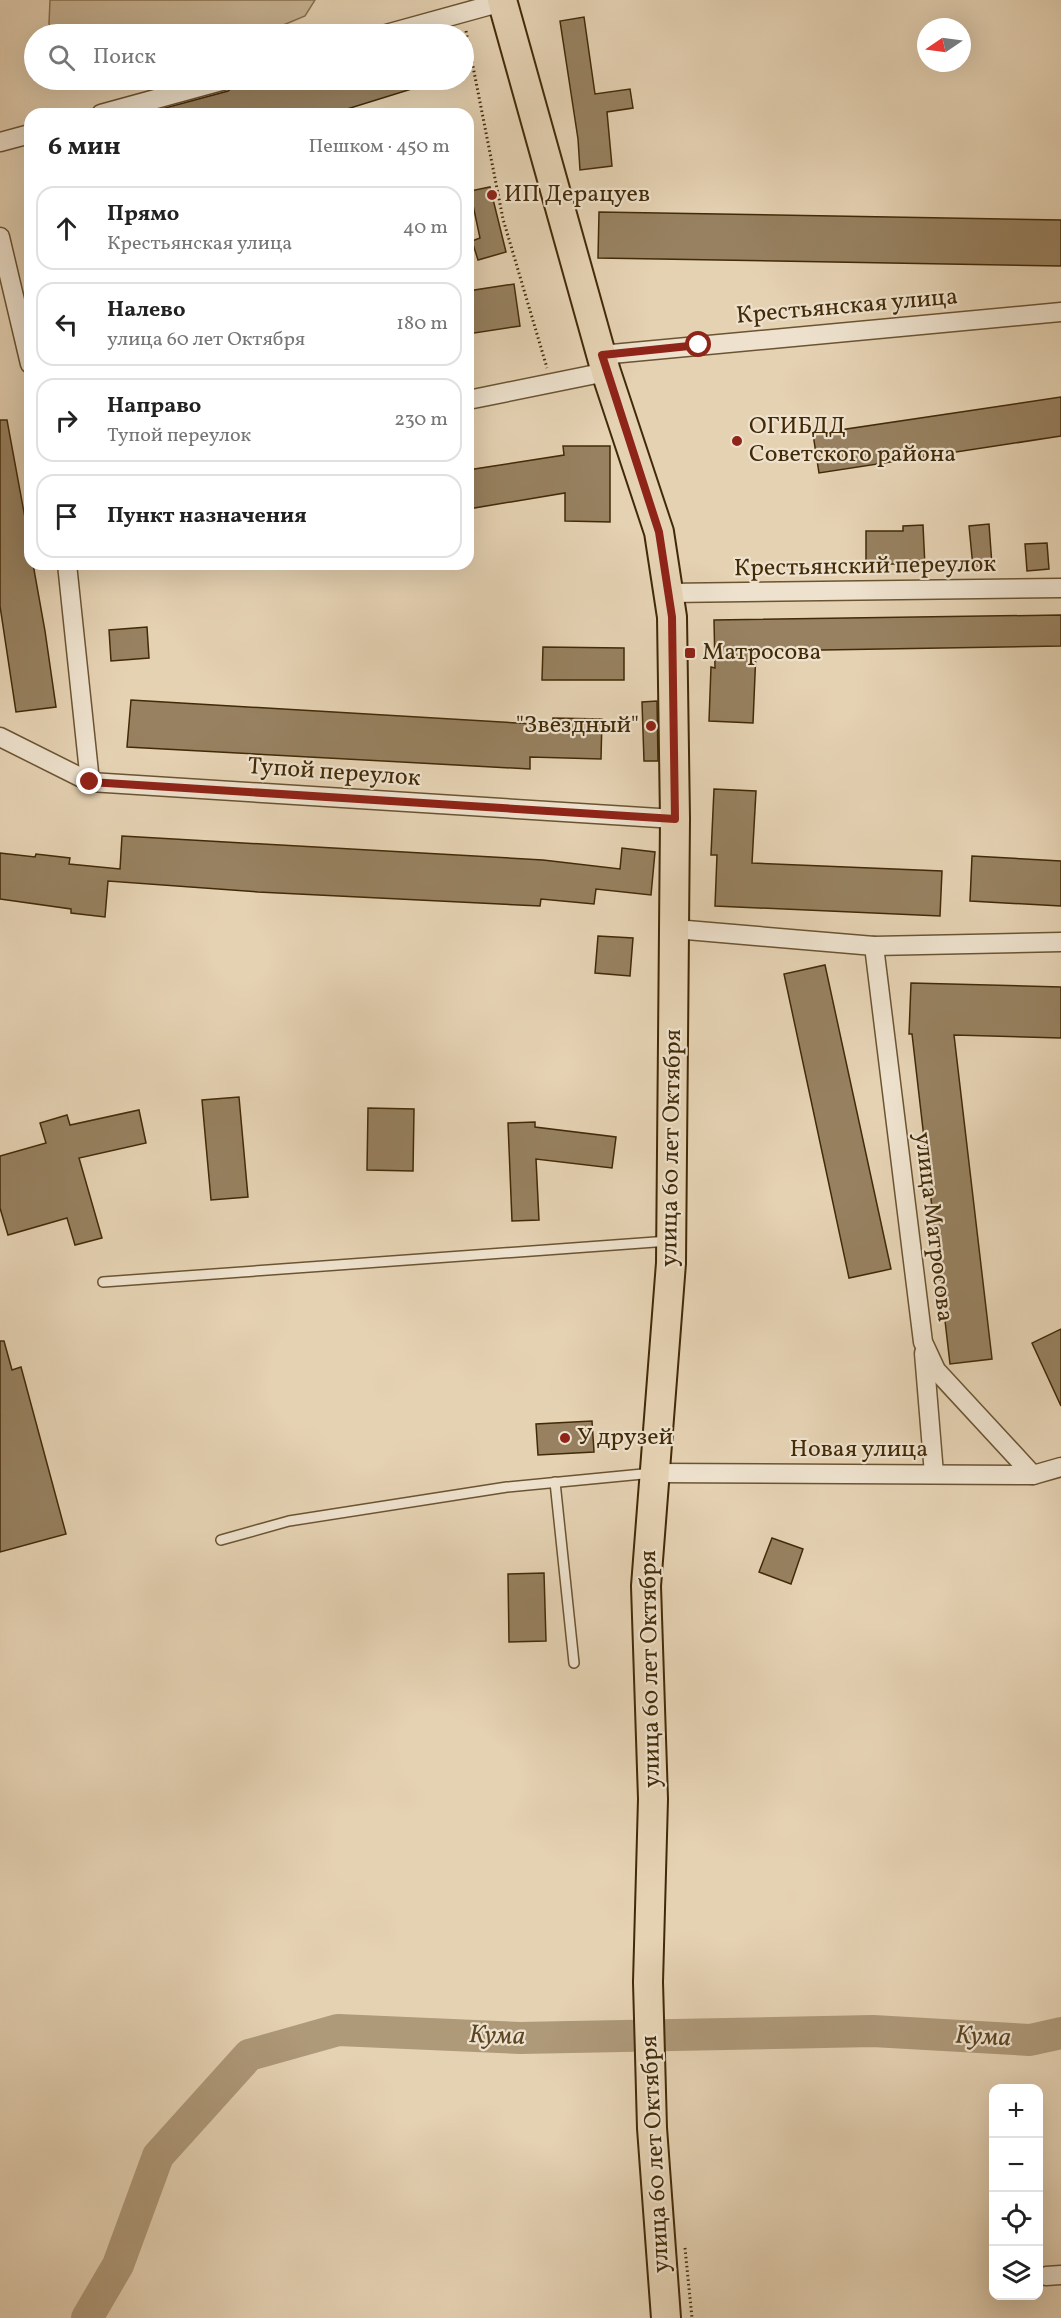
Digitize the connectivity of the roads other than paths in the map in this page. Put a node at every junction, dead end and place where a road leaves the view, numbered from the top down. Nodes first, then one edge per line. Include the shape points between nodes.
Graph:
1 (502, 1) edge
2 (424, 24) edge
3 (189, 90) edge
4 (123, 108) edge
5 (24, 136) edge
6 (0, 142) edge
7 (0, 237) edge
8 (1061, 312) edge
9 (24, 339) edge
10 (604, 363) junction
11 (474, 399) edge
12 (68, 570) edge
13 (1061, 588) edge
14 (669, 593) junction
15 (0, 737) edge
16 (90, 782) junction
17 (675, 819) junction
18 (675, 930) junction
19 (1061, 942) edge
20 (874, 946) junction
21 (672, 1240) junction
22 (103, 1282) dead end
23 (923, 1342) junction
24 (1061, 1467) edge
25 (655, 1473) junction
26 (934, 1474) junction
27 (1033, 1475) junction
28 (555, 1482) junction
29 (221, 1540) dead end
30 (574, 1663) dead end
31 (666, 2318) edge

1 - 2 street
1 - 10 main road, улица 60 лет Октября
3 - 4 street
5 - 6 street
7 - 9 street
8 - 10 street, Крестьянская улица
10 - 11 street, Крестьянская улица via 551,384
10 - 14 main road, улица 60 лет Октября via 659,532
12 - 16 street
13 - 14 street, Крестьянский переулок
14 - 17 main road, улица 60 лет Октября
15 - 16 street, Тупой переулок
16 - 17 street, Тупой переулок
17 - 18 main road, улица 60 лет Октября
18 - 20 street
18 - 21 main road, улица 60 лет Октября
19 - 20 street
20 - 23 street, улица Матросова
21 - 22 lane
21 - 25 main road, улица 60 лет Октября
23 - 26 street
23 - 27 street, улица Матросова via 936,1370
24 - 27 street, Новая улица
25 - 26 street, Новая улица
25 - 28 lane
25 - 31 main road, улица 60 лет Октября via 646,1586 652,1799 648,1982 652,2127
26 - 27 street, Новая улица
28 - 29 lane via 290,1521
28 - 30 lane

